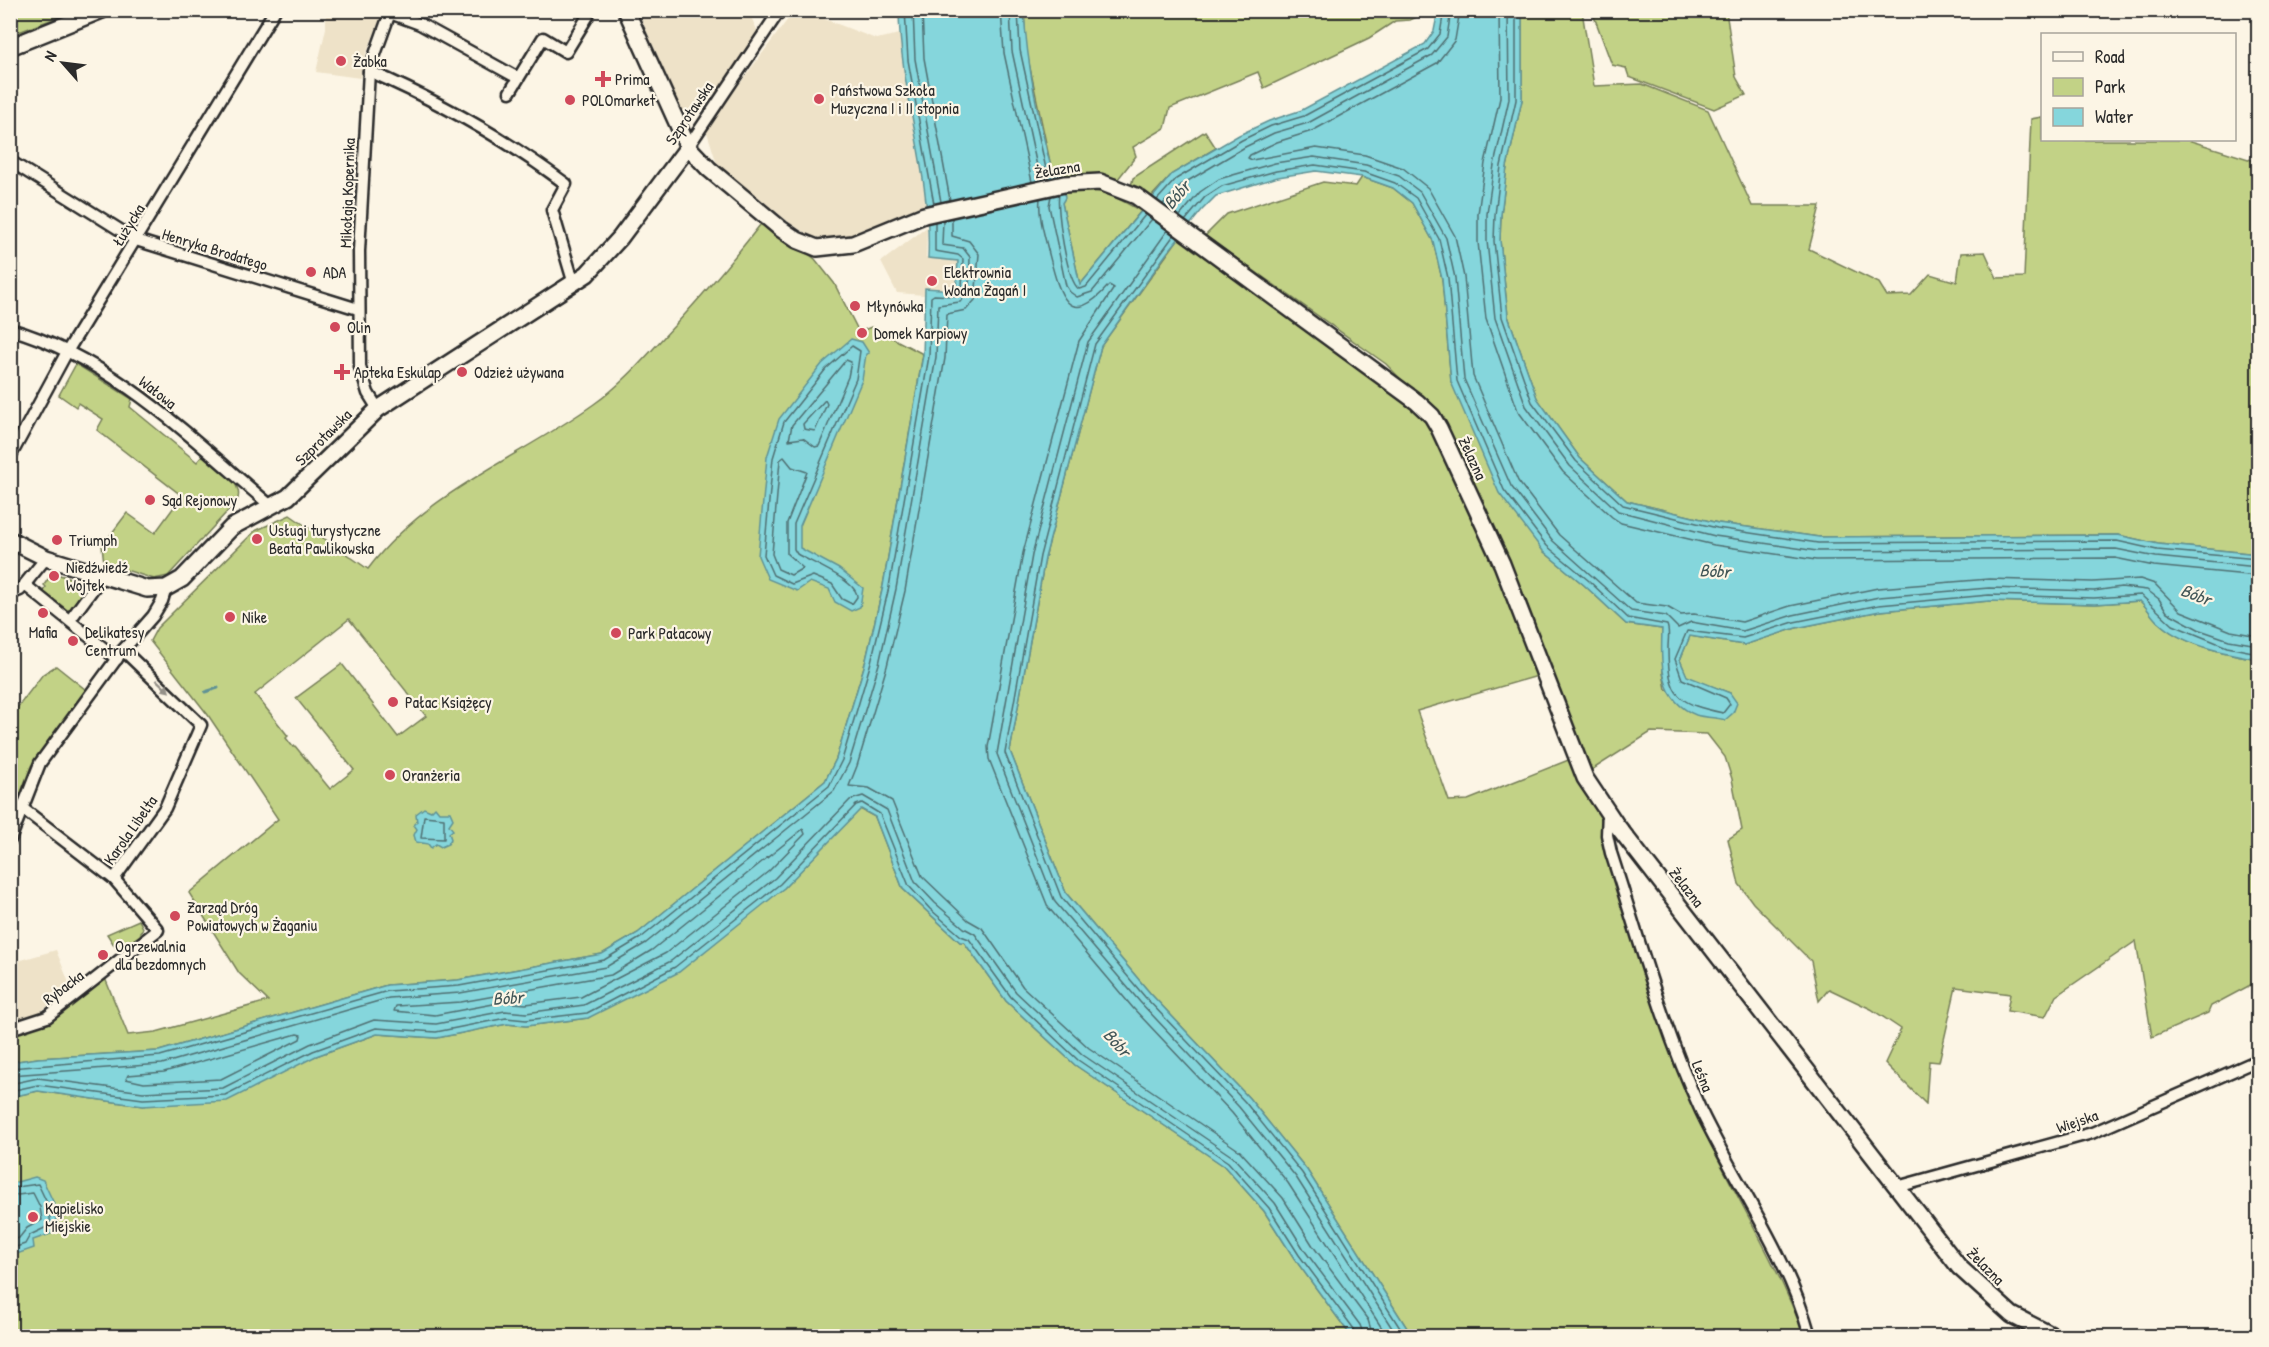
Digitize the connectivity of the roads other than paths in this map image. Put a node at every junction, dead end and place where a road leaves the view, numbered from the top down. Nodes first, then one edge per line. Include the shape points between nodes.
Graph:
1 (102, 10) edge
2 (275, 10) edge
3 (626, 10) edge
4 (780, 10) edge
5 (390, 12) edge
6 (588, 16) dead end
7 (10, 47) edge
8 (369, 71) junction
9 (518, 78) junction
10 (510, 92) dead end
11 (688, 147) junction
12 (10, 161) edge
13 (136, 240) junction
14 (574, 284) junction
15 (358, 309) junction
16 (10, 329) edge
17 (68, 350) junction
18 (378, 409) junction
19 (10, 457) edge
20 (271, 506) junction
21 (10, 540) edge
22 (46, 558) junction
23 (98, 578) junction
24 (25, 585) junction
25 (166, 588) junction
26 (10, 594) edge
27 (70, 620) junction
28 (120, 654) junction
29 (22, 808) junction
30 (1608, 812) junction
31 (10, 840) edge
32 (114, 879) junction
33 (10, 1029) edge
34 (2259, 1060) edge
35 (1897, 1187) junction
36 (1810, 1336) edge
37 (2053, 1336) edge

1 - 7 street
2 - 13 street, Łużycka
3 - 11 street, Żelazna
4 - 11 street, Szprotawska
5 - 8 street, Mikołaja Kopernika
5 - 9 street, Mikołaja Kopernika via 420,24
6 - 9 street via 566,52 543,38
8 - 14 street via 496,136 566,184 552,210
8 - 15 street, Mikołaja Kopernika
9 - 10 street
11 - 14 street, Szprotawska via 607,254
11 - 30 street, Żelazna via 781,229 817,248 853,244 924,215 1064,184 1100,182 1136,196 1393,382 1432,416 1502,564 1585,778
12 - 13 street, Henryka Brodatego
13 - 15 street, Henryka Brodatego
13 - 17 street, Łużycka
14 - 18 street, Szprotawska
15 - 18 street, Mikołaja Kopernika via 361,375
16 - 17 street, Wałowa
17 - 19 street, Łużycka
17 - 20 street, Wałowa via 129,388
18 - 20 street, Szprotawska via 288,497
20 - 25 street, Szprotawska via 232,527 182,579
21 - 22 street
22 - 23 street
22 - 24 street
23 - 25 street via 151,589
23 - 27 street
24 - 26 street
24 - 27 street, Karola Libelta
25 - 28 street via 153,616
27 - 28 street, Karola Libelta
28 - 29 street via 40,763
28 -> 32 street, Karola Libelta via 201,725 165,808
29 - 31 street
29 - 32 street, Karola Libelta
30 - 35 street, Żelazna
30 - 36 street, Leśna via 1611,853 1662,1015 1705,1119 1790,1279
32 - 33 street, Rybacka via 158,930 45,1019
34 - 35 street, Wiejska via 2092,1133
35 - 37 street, Żelazna via 1971,1279 2012,1316

